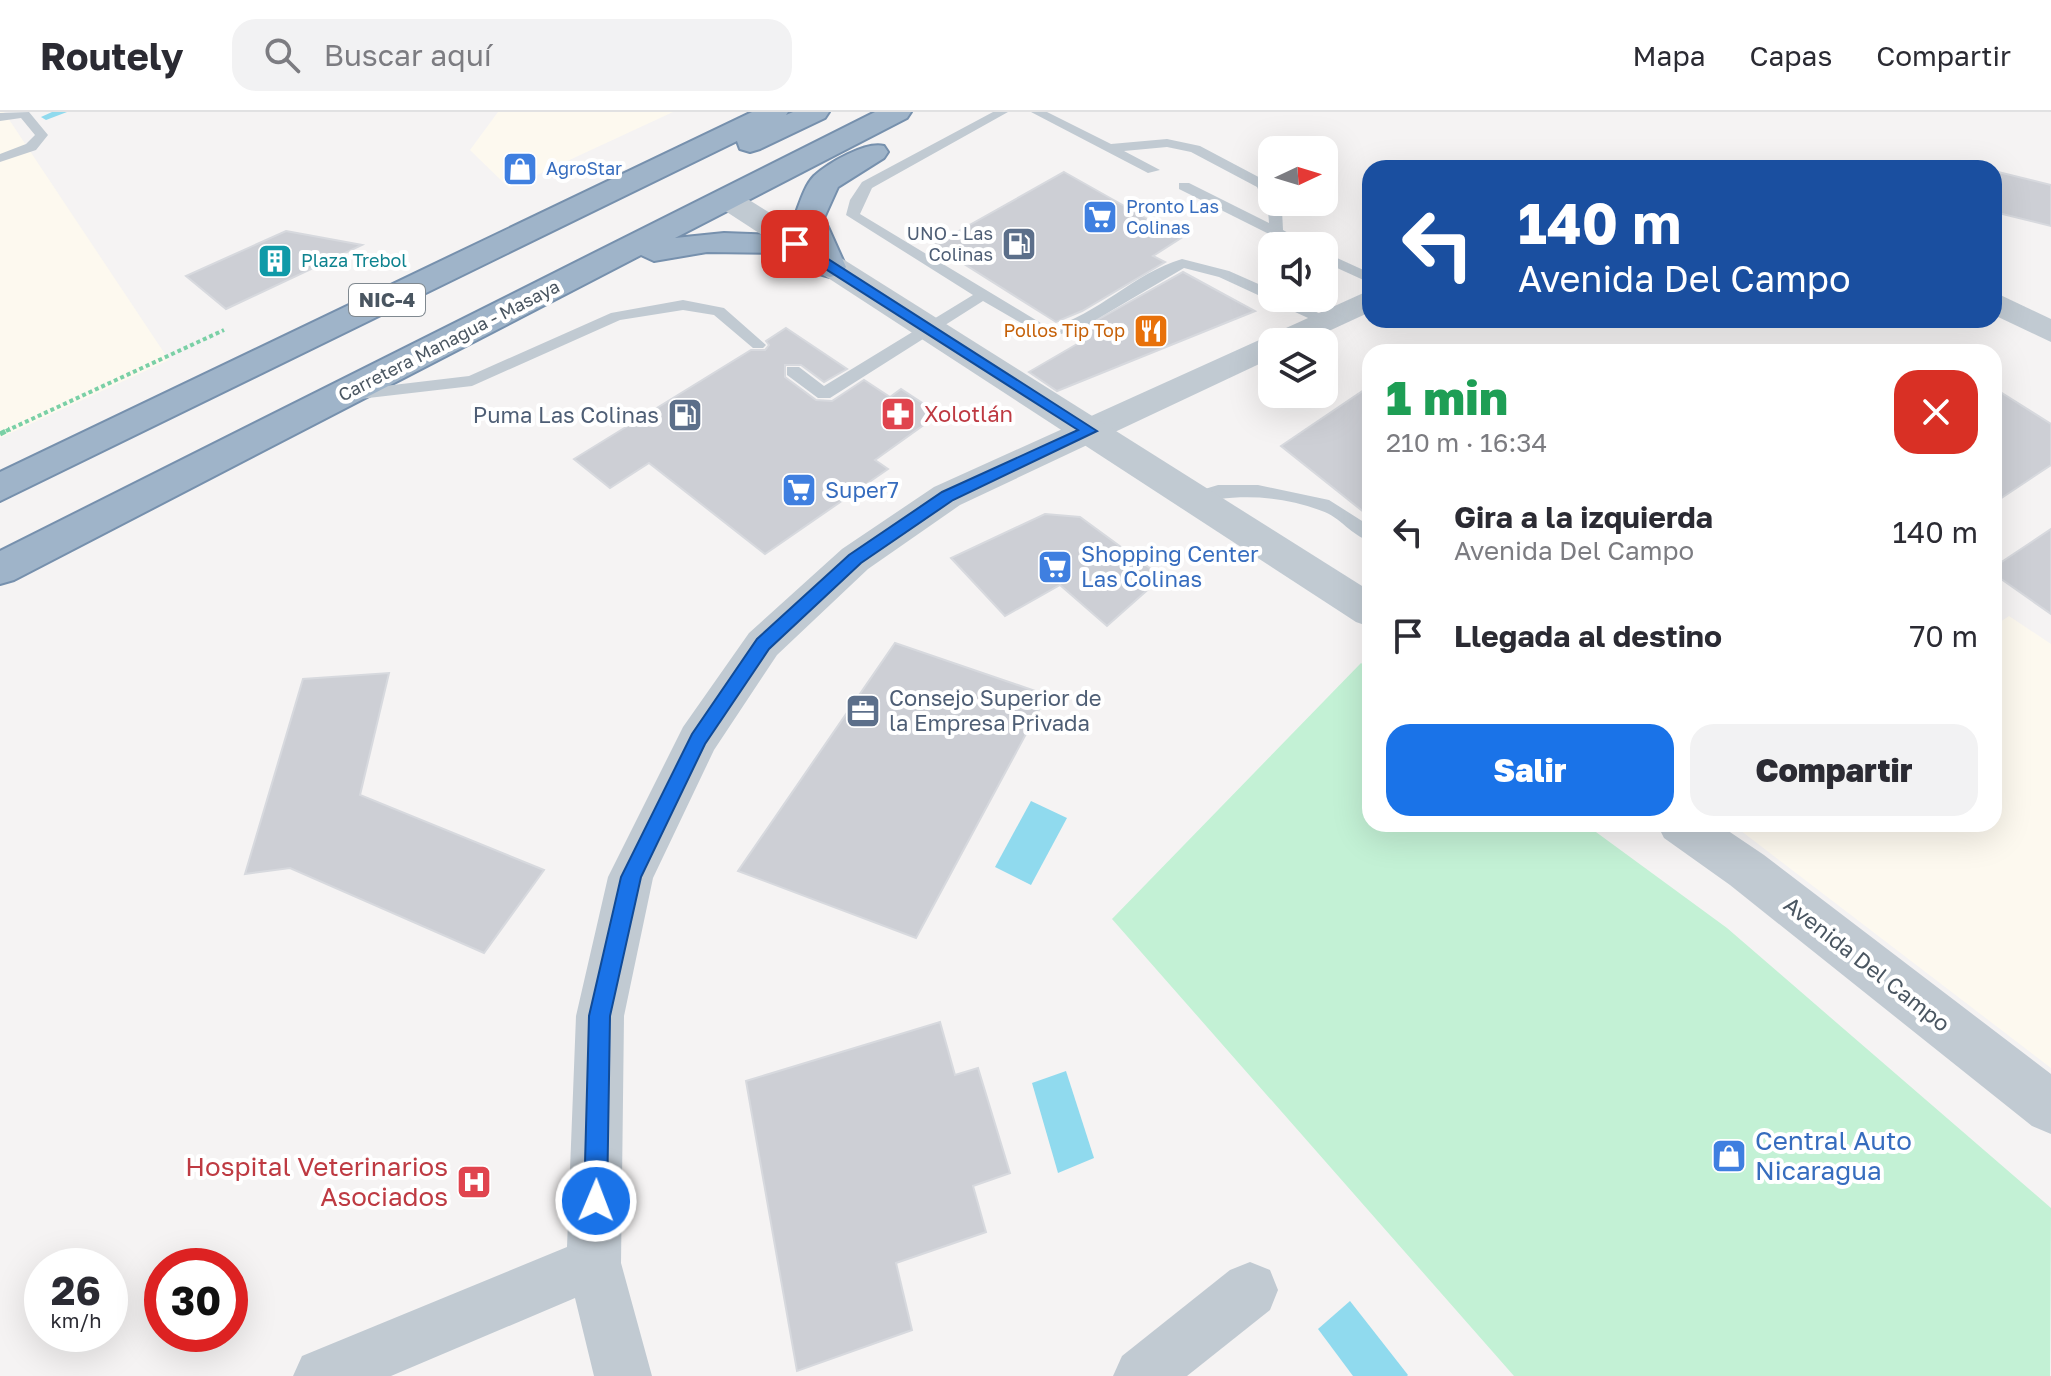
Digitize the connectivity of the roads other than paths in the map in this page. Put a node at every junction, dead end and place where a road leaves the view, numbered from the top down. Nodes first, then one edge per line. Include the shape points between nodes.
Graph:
1 (774, 112) edge
2 (815, 112) edge
3 (897, 112) edge
4 (926, 112) edge
5 (1002, 112) edge
6 (1037, 112) edge
7 (0, 117) edge
8 (1108, 148) junction
9 (0, 158) edge
10 (1153, 170) dead end
11 (1184, 186) dead end
12 (727, 199) junction
13 (1276, 232) joint
14 (795, 244) junction
15 (1338, 263) edge
16 (830, 267) junction
17 (583, 274) junction
18 (1362, 275) edge
19 (1258, 290) edge
20 (983, 295) junction
21 (1362, 303) edge
22 (2002, 306) edge
23 (1307, 312) edge
24 (1324, 320) junction
25 (1307, 328) edge
26 (931, 330) junction
27 (323, 331) junction
28 (2051, 332) edge
29 (758, 345) dead end
30 (1258, 352) edge
31 (793, 371) dead end
32 (342, 396) junction
33 (1090, 431) junction
34 (0, 488) edge
35 (1191, 499) junction
36 (1362, 529) edge
37 (0, 569) edge
38 (1362, 606) edge
39 (1692, 832) edge
40 (2051, 1107) edge
41 (594, 1263) junction
42 (1250, 1290) dead end
43 (322, 1376) edge
44 (623, 1376) edge
45 (1142, 1376) edge

1 - 27 highway, NIC-4
2 - 12 highway via 727,160 720,170
3 - 12 highway, Carretera Managua - Masaya
4 - 16 highway via 907,132 825,182 809,218
5 - 20 lane via 867,185 853,215
6 - 8 lane
7 - 9 lane via 24,114 42,135 31,147
8 - 10 lane
8 - 13 lane via 1167,143 1195,149 1263,185 1275,210
11 - 13 lane
12 - 14 street
12 - 17 highway, Carretera Managua - Masaya
12 - 27 highway via 679,191 654,195 440,294
14 - 16 street
14 - 17 highway via 682,244
15 - 18 lane
16 - 26 street
17 - 32 highway, Carretera Managua - Masaya
19 - 20 lane via 1182,263 1077,325 1047,333
20 - 26 lane
21 - 24 street
22 - 28 street
23 - 24 lane
24 - 25 street
26 - 31 lane via 824,394
26 - 33 street
27 - 34 highway, NIC-4
29 - 32 lane via 719,311 683,305 616,316 472,381
30 - 33 street
32 - 37 highway, Carretera Managua - Masaya
33 - 35 street
33 - 41 street via 947,496 855,559 763,644 698,739 631,877 600,1016
35 - 36 lane via 1218,491 1258,491 1329,506
35 - 38 street
39 - 40 street, Avenida Del Campo
41 - 43 street
41 - 44 street
42 - 45 street

